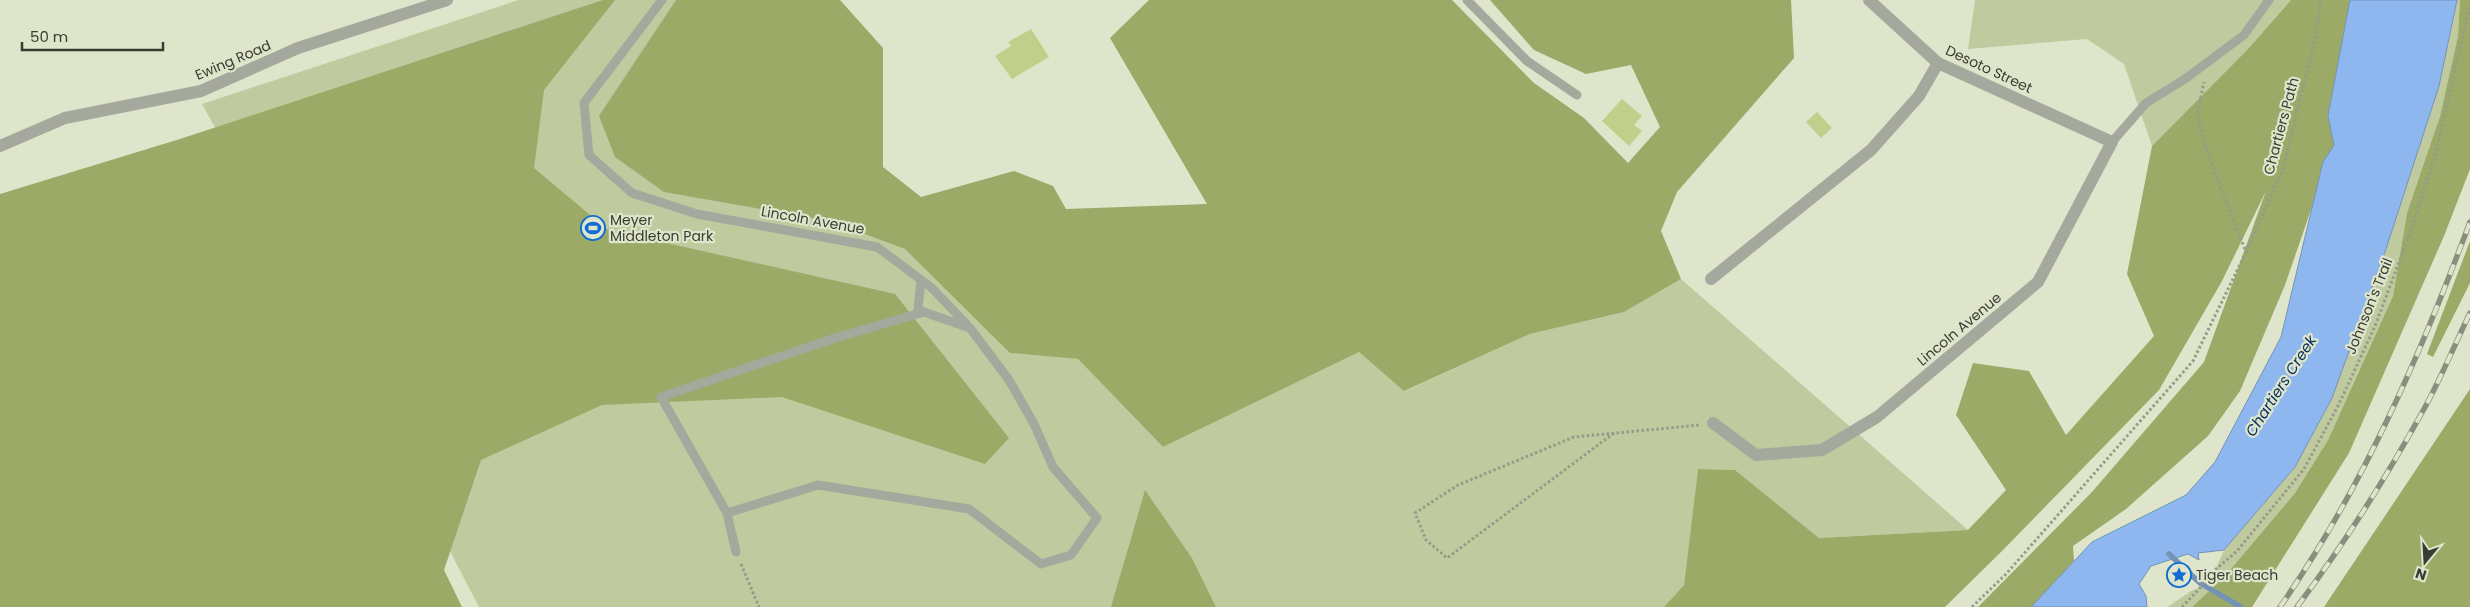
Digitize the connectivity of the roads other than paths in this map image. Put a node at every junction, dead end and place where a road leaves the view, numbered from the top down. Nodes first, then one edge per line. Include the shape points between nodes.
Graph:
1 (447, 0) edge
2 (662, 0) edge
3 (1467, 0) edge
4 (1869, 0) edge
5 (2269, 0) edge
6 (1938, 63) junction
7 (1577, 95) dead end
8 (2112, 142) junction
9 (0, 146) edge
10 (1711, 279) dead end
11 (921, 280) junction
12 (924, 312) junction
13 (970, 328) junction
14 (1713, 423) road end
15 (728, 513) junction
16 (736, 552) road end

1 - 9 street, Ewing Road via 298,48 201,91 65,118
2 - 11 lane, Lincoln Avenue via 584,103 589,155 632,193 697,214 877,247
3 - 7 lane via 1527,61
4 - 6 street, Desoto Street
5 - 8 lane via 2244,35 2146,103
6 - 8 street, Desoto Street
6 - 10 street via 1919,96 1871,150
8 - 14 street, Lincoln Avenue via 2038,282 1877,416 1822,450 1756,455
11 - 12 lane via 918,310
11 - 13 lane, Lincoln Avenue
12 - 13 lane
12 - 15 lane via 835,338 661,397
13 - 15 lane, Lincoln Avenue via 1009,380 1034,424 1052,467 1097,518 1071,555 1041,564 969,509 818,485
15 - 16 lane

